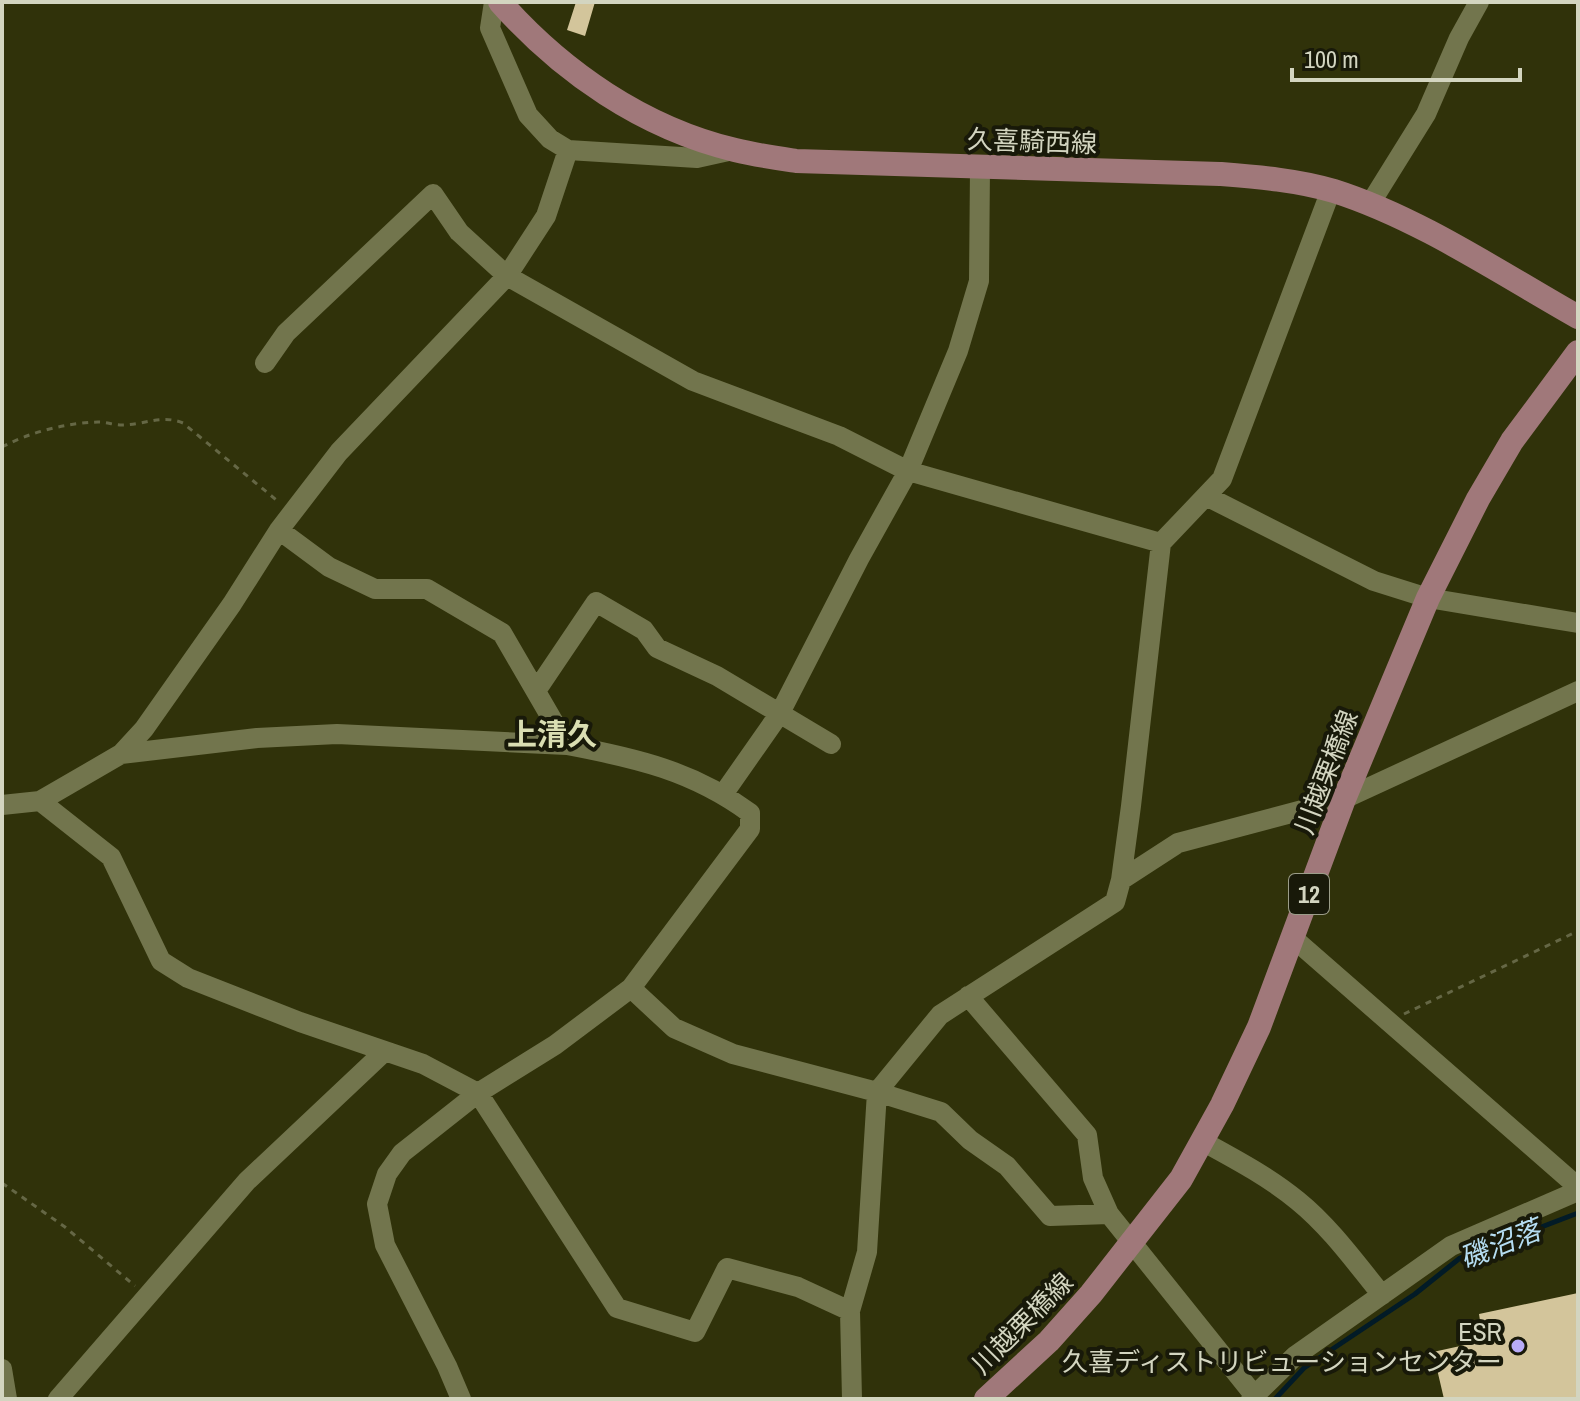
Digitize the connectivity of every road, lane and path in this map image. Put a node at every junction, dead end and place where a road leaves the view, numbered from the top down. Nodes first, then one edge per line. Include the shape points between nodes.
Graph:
1 (497, 2) edge
2 (1479, 2) edge
3 (568, 150) junction
4 (733, 150) junction
5 (980, 168) junction
6 (1331, 190) junction
7 (1370, 204) junction
8 (507, 276) junction
9 (1578, 317) edge
10 (1578, 352) edge
11 (265, 363) dead end
12 (2, 447) edge
13 (908, 471) junction
14 (1206, 496) junction
15 (292, 514) junction
16 (279, 530) junction
17 (1161, 543) junction
18 (1428, 598) junction
19 (1578, 623) edge
20 (536, 691) junction
21 (1578, 691) edge
22 (780, 713) junction
23 (831, 744) dead end
24 (567, 745) junction
25 (121, 754) junction
26 (724, 793) junction
27 (1344, 799) junction
28 (40, 801) junction
29 (2, 805) edge
30 (1121, 880) junction
31 (1578, 931) edge
32 (1293, 938) junction
33 (631, 988) junction
34 (968, 996) junction
35 (1389, 1021) junction
36 (385, 1051) junction
37 (877, 1092) junction
38 (478, 1093) junction
39 (1202, 1141) junction
40 (2, 1183) edge
41 (1578, 1189) edge
42 (1109, 1214) junction
43 (1133, 1241) junction
44 (1382, 1295) junction
45 (148, 1297) junction
46 (850, 1311) junction
47 (2, 1369) edge
48 (1253, 1397) edge
49 (7, 1399) edge
50 (58, 1399) edge
51 (461, 1399) edge
52 (852, 1399) edge
53 (986, 1399) edge

1 - 3 street via 490,28 528,115
1 - 4 main road, 久喜騎西線 via 570,70 621,104
2 - 7 street via 1426,114
3 - 4 street via 697,158
3 - 8 street via 546,216
4 - 5 main road, 久喜騎西線 via 796,161
5 - 6 main road, 久喜騎西線 via 1220,174
5 - 13 street via 979,281 958,351
6 - 7 main road, 久喜騎西線
6 - 14 street via 1222,479
7 - 9 main road, 久喜騎西線
8 - 11 street via 459,232 433,194 286,333
8 - 13 street via 693,381 839,436
8 - 15 street via 339,452
10 - 18 main road, 川越栗橋線 / 12 via 1512,441
12 - 15 path via 81,423 173,419
13 - 17 street
13 - 22 street
14 - 17 street
14 - 18 street via 1374,581
15 - 16 street
16 - 20 street via 329,567 375,589 427,589 502,633
16 - 25 street via 181,679
17 - 30 street
18 - 19 street
18 - 27 main road, 川越栗橋線 / 12
20 - 22 street via 596,602 644,630 657,648
20 - 24 street
21 - 27 street
22 - 23 street
22 - 26 street
24 - 25 street via 337,734
24 - 26 street via 638,758
25 - 28 street
26 - 33 street via 750,813 750,829
27 - 30 street via 1178,843
27 - 32 main road, 川越栗橋線 / 12
28 - 29 street
28 - 36 street via 111,857 161,961 188,978
30 - 34 street via 1115,902
31 - 35 path
32 - 35 street
32 - 39 main road, 川越栗橋線 / 12 via 1259,1027
33 - 37 street via 674,1028 700,1041
33 - 38 street
34 - 37 street via 940,1015
34 - 42 street via 1087,1135 1093,1178
35 - 41 street
36 - 38 street
36 - 45 street via 247,1181
37 - 42 street via 941,1112 1007,1166 1050,1216
37 - 46 street via 867,1252
38 - 46 street via 617,1308 695,1332 727,1268 798,1287
38 - 51 street via 402,1153 387,1174 377,1204 385,1245
39 - 43 main road, 川越栗橋線 / 12 via 1181,1179
39 - 44 street via 1298,1201
40 - 45 path via 65,1227
41 - 44 street via 1451,1246
42 - 43 street
43 - 48 street
43 - 53 main road, 川越栗橋線 / 12 via 1049,1341
44 - 48 street via 1295,1356
45 - 50 street
46 - 52 street
47 - 49 street

